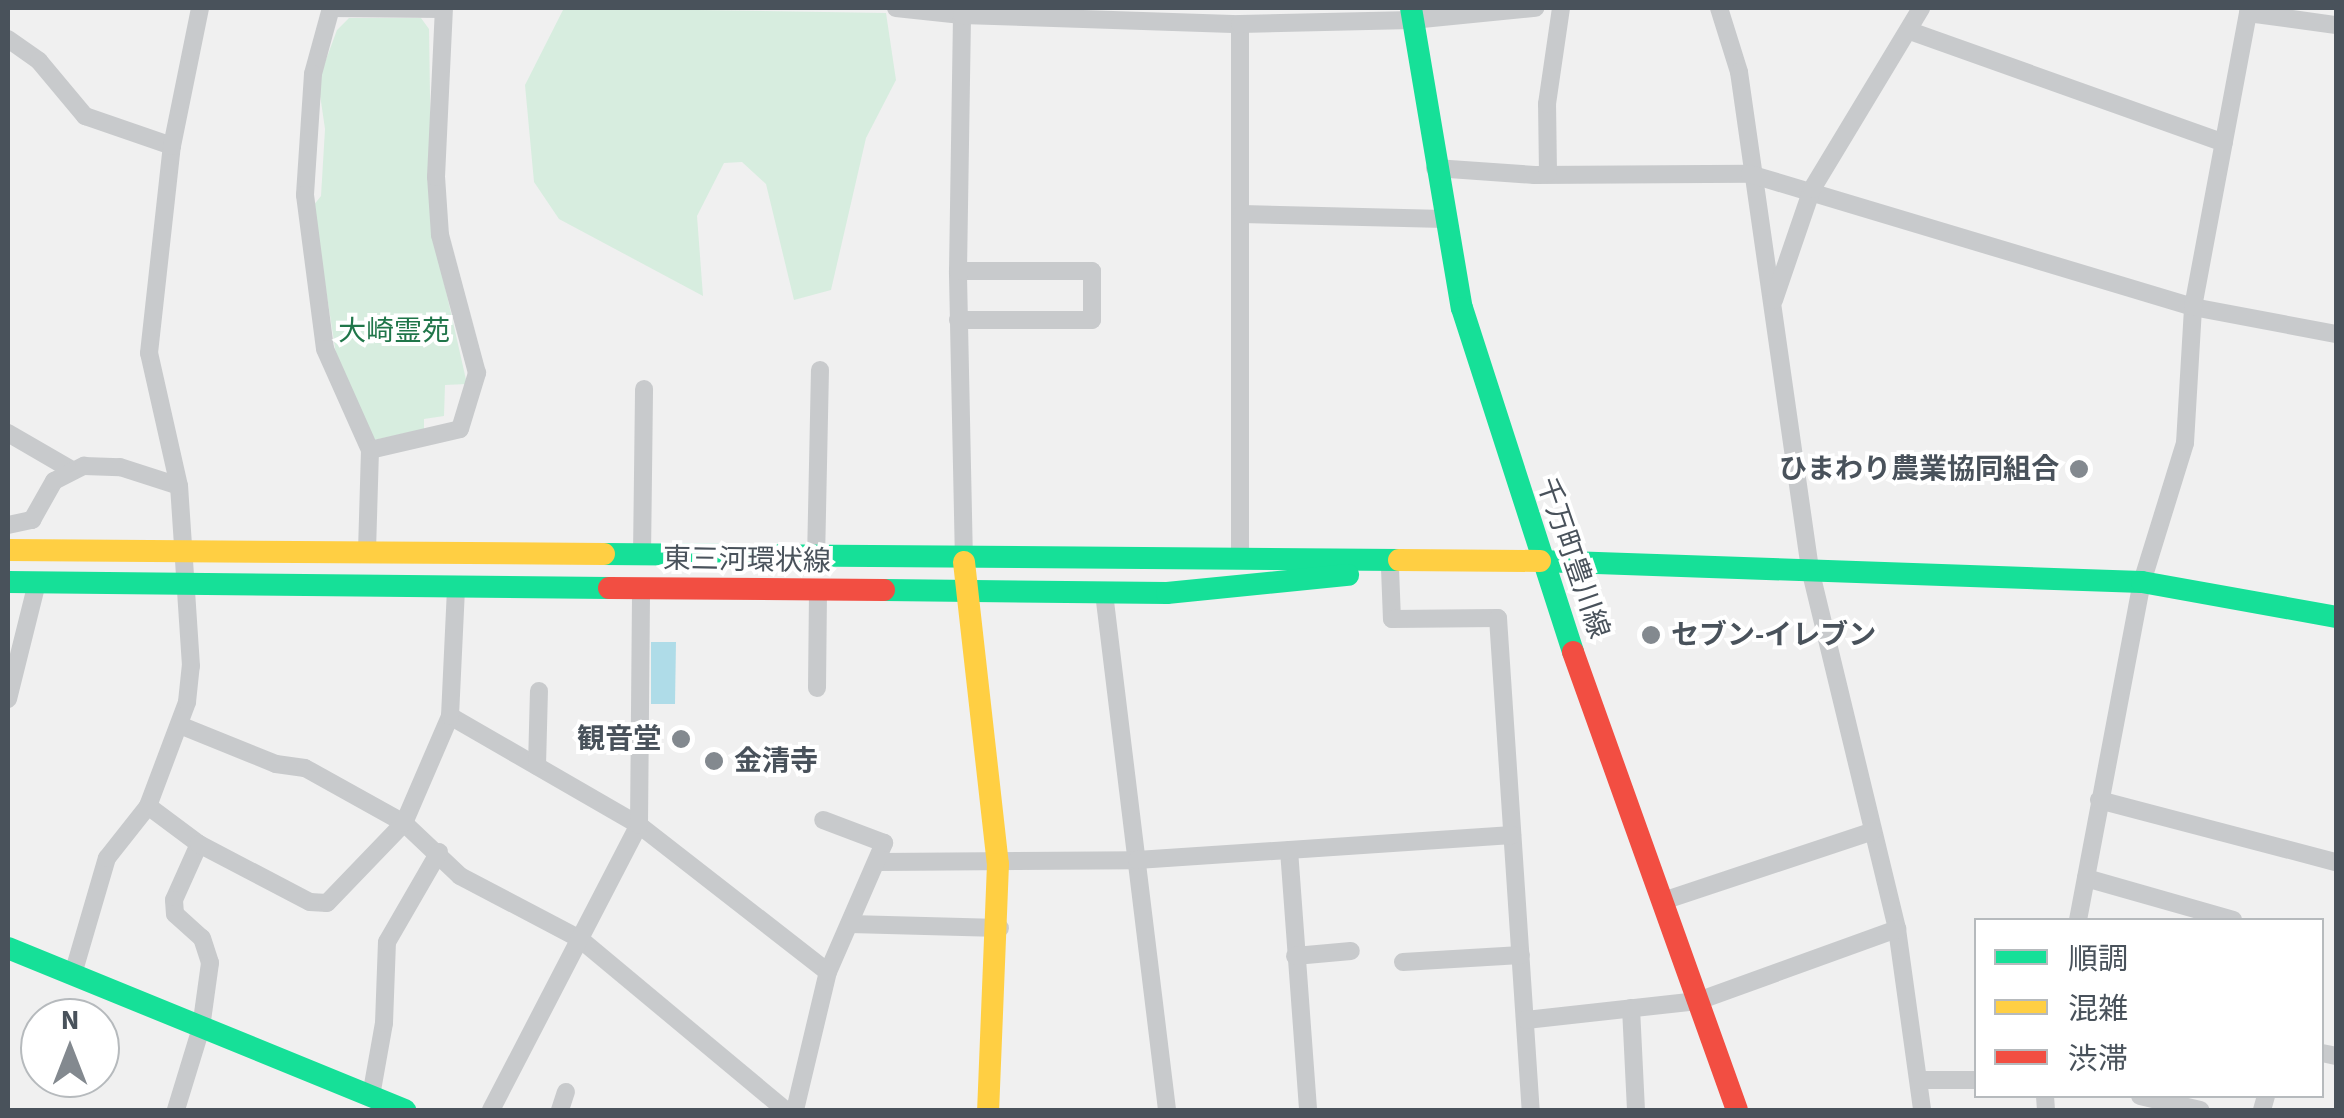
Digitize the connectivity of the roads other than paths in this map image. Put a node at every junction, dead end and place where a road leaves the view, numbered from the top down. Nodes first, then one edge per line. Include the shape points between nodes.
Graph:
1 (200, 8) edge
2 (331, 8) edge
3 (443, 8) edge
4 (896, 8) edge
5 (1535, 8) edge
6 (1561, 8) edge
7 (1720, 8) edge
8 (1922, 8) edge
9 (2248, 10) edge
10 (1029, 13) edge
11 (1411, 14) edge
12 (962, 15) junction
13 (1198, 15) edge
14 (1240, 24) junction
15 (2336, 25) edge
16 (1910, 30) junction
17 (8, 39) edge
18 (2224, 143) junction
19 (172, 146) junction
20 (1436, 168) junction
21 (1548, 173) junction
22 (1750, 174) junction
23 (1812, 189) junction
24 (1242, 214) junction
25 (1445, 219) junction
26 (958, 271) junction
27 (1772, 305) junction
28 (2193, 307) junction
29 (958, 320) junction
30 (2336, 334) edge
31 (820, 370) dead end
32 (644, 389) dead end
33 (8, 433) edge
34 (370, 450) junction
35 (70, 469) junction
36 (179, 486) junction
37 (8, 525) edge
38 (8, 550) edge
39 (184, 552) junction
40 (366, 554) junction
41 (642, 556) junction
42 (1240, 559) junction
43 (816, 560) junction
44 (1484, 560) junction
45 (1540, 560) junction
46 (964, 562) junction
47 (1390, 568) junction
48 (1810, 569) junction
49 (8, 582) edge
50 (2142, 582) junction
51 (38, 583) junction
52 (186, 584) junction
53 (456, 587) junction
54 (641, 588) junction
55 (818, 590) junction
56 (966, 592) junction
57 (1104, 593) junction
58 (2336, 617) edge
59 (817, 688) dead end
60 (540, 692) dead end
61 (8, 699) edge
62 (450, 716) junction
63 (182, 726) junction
64 (537, 766) junction
65 (2099, 800) junction
66 (148, 806) junction
67 (823, 820) dead end
68 (404, 823) junction
69 (640, 825) junction
70 (1874, 830) junction
71 (1512, 834) junction
72 (199, 844) junction
73 (1288, 850) junction
74 (438, 852) junction
75 (1138, 860) junction
76 (878, 862) junction
77 (2336, 862) edge
78 (998, 864) junction
79 (2086, 878) junction
80 (1663, 901) junction
81 (2078, 918) edge
82 (2227, 918) edge
83 (850, 924) junction
84 (1000, 928) junction
85 (1898, 928) junction
86 (580, 939) junction
87 (8, 948) edge
88 (1350, 951) dead end
89 (1521, 955) junction
90 (1295, 956) junction
91 (1403, 962) dead end
92 (828, 972) junction
93 (73, 974) junction
94 (1698, 1001) junction
95 (1631, 1008) junction
96 (1526, 1020) junction
97 (201, 1028) junction
98 (1920, 1080) junction
99 (1974, 1080) edge
100 (371, 1096) junction
101 (2149, 1098) edge
102 (176, 1110) edge
103 (405, 1110) edge
104 (491, 1110) edge
105 (785, 1110) edge
106 (794, 1110) edge
107 (988, 1110) edge
108 (1167, 1110) edge
109 (1308, 1110) edge
110 (1531, 1110) edge
111 (1636, 1110) edge
112 (1737, 1110) edge
113 (1922, 1110) edge
114 (2200, 1110) edge

1 - 19 street
2 - 3 street
2 - 34 street via 314,74 304,195 326,349
3 - 34 street via 440,235 476,373 460,429
4 - 12 street
5 - 11 street
6 - 21 street via 1546,104
7 - 22 street via 1738,72
8 - 16 street
9 - 15 street
9 - 18 street
10 - 12 street
10 - 13 street
11 - 14 street
11 - 20 main road, 千万町豊川線
12 - 26 street
13 - 14 street
14 - 24 street
16 - 18 street
16 - 23 street
17 - 19 street via 85,116
18 - 28 street
19 - 36 street via 149,353
20 - 21 street
20 - 25 main road, 千万町豊川線
21 - 22 street
22 - 23 street
22 - 27 street
23 - 27 street
23 - 28 street via 1908,225
24 - 25 street
24 - 42 street
25 - 45 main road, 千万町豊川線 via 1462,308
26 - 29 street
26 - 29 street via 1092,271 1092,320
27 - 48 street
28 - 30 street
28 - 50 street via 2185,442
29 - 46 street
31 - 43 street
32 - 41 street
33 - 35 street
34 - 40 street
35 - 36 street via 120,467
35 - 37 street via 40,498 32,520
36 - 39 street
38 - 39 main road, 東三河環状線
39 - 40 main road, 東三河環状線
39 - 52 street
40 - 41 main road, 東三河環状線
41 - 43 main road, 東三河環状線
42 - 44 main road, 東三河環状線
42 - 46 main road, 東三河環状線
43 - 46 main road, 東三河環状線
44 - 45 main road, 東三河環状線
44 - 47 main road, 東三河環状線
45 - 48 main road, 東三河環状線
45 - 80 main road, 千万町豊川線
46 - 56 main road
47 - 57 main road, 東三河環状線 via 1212,592
47 - 71 street via 1392,620 1498,618
48 - 50 main road, 東三河環状線
48 - 70 street
49 - 51 main road, 東三河環状線
50 - 58 main road, 東三河環状線
50 - 65 street
51 - 52 main road, 東三河環状線
51 - 61 street
52 - 53 main road, 東三河環状線
52 - 63 street via 191,666
53 - 54 main road, 東三河環状線
53 - 62 street
54 - 55 main road, 東三河環状線
54 - 69 street
55 - 56 main road, 東三河環状線
55 - 59 street
56 - 57 main road, 東三河環状線
56 - 78 main road
57 - 75 street
60 - 64 street
62 - 64 street
62 - 68 street
63 - 66 street
63 - 68 street via 276,764 305,768
64 - 69 street
65 - 77 street
65 - 79 street
66 - 72 street
66 - 93 street via 107,858
67 - 76 street via 884,843
68 - 72 street via 327,903 310,902
68 - 74 street
69 - 86 street
69 - 92 street
70 - 80 street
70 - 85 street
71 - 73 street
71 - 89 street
72 - 97 street via 174,914 209,948
73 - 75 street
73 - 90 street
74 - 86 street via 460,876
74 - 100 street via 387,942 384,1023
75 - 78 street
75 - 108 street
76 - 78 street
76 - 83 street
78 - 84 main road
79 - 81 street
79 - 82 street
80 - 94 main road, 千万町豊川線
83 - 84 street
83 - 92 street
84 - 107 main road
85 - 94 street
85 - 98 street
86 - 104 street
86 - 105 street
87 - 93 main road
88 - 90 street
89 - 91 street
89 - 96 street
90 - 109 street
92 - 106 street
93 - 97 main road
94 - 95 street
94 - 112 main road, 千万町豊川線
95 - 96 street
95 - 111 street
96 - 110 street
97 - 100 main road
97 - 102 street
98 - 99 street
98 - 113 street
100 - 103 main road
101 - 114 street

